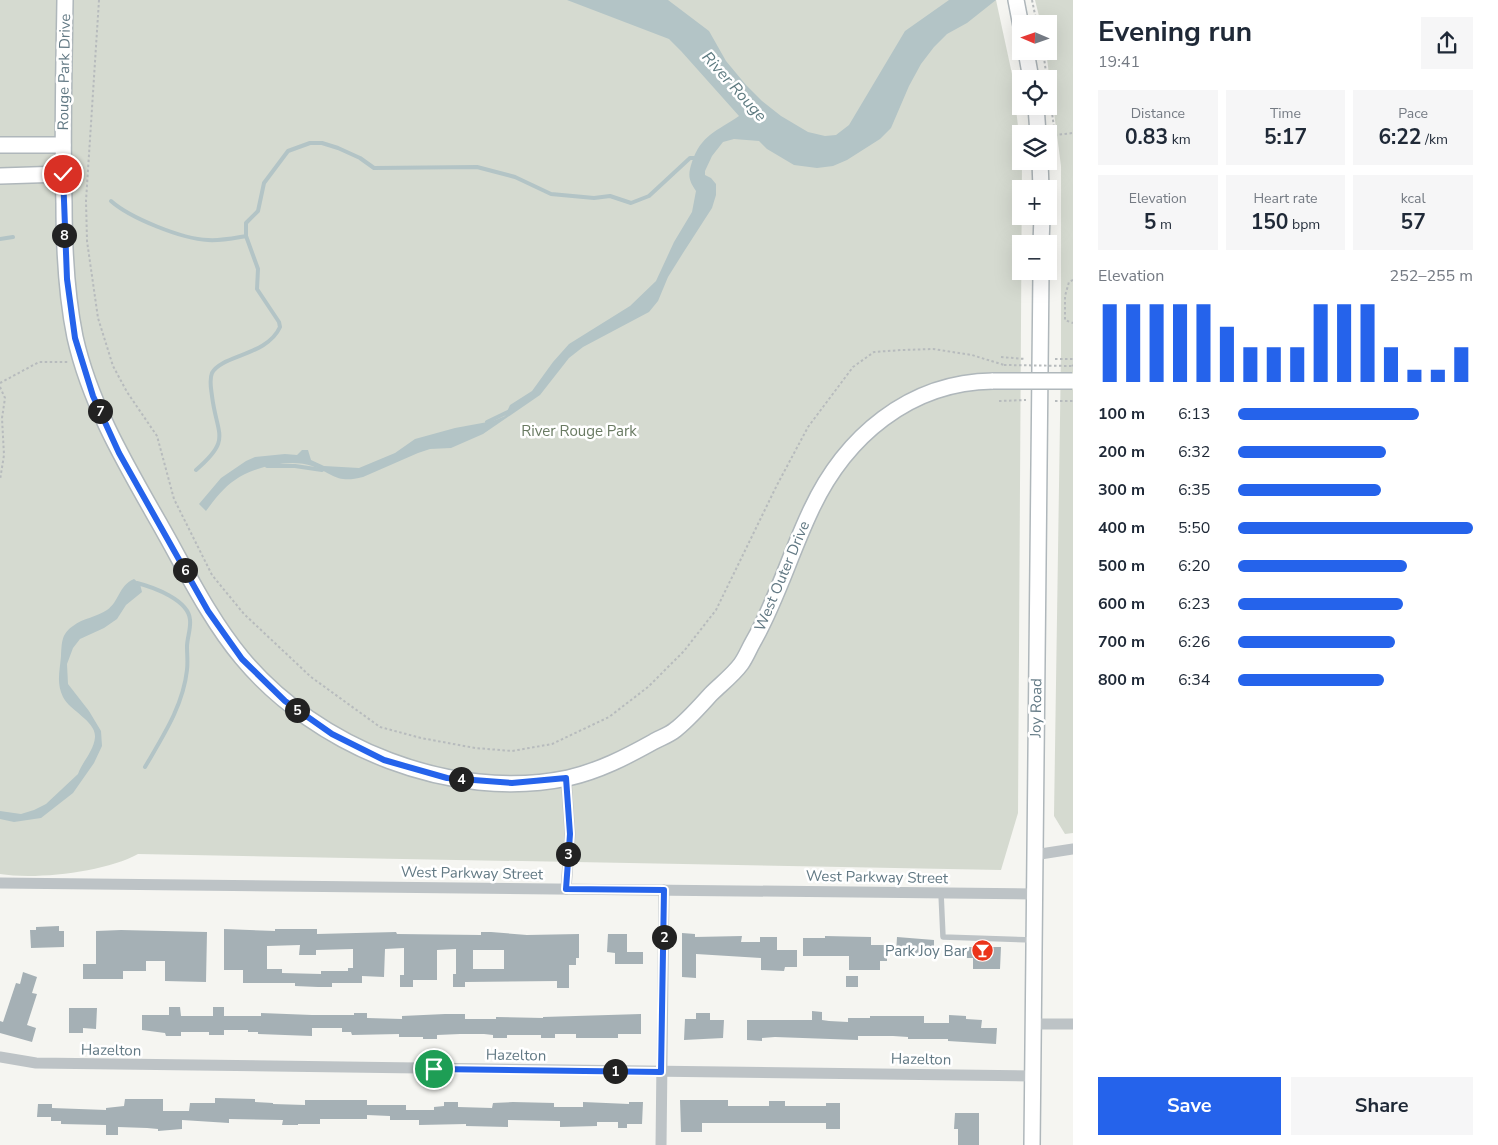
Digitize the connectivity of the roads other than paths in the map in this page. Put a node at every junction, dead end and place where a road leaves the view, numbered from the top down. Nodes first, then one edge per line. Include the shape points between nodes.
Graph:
1 (65, 0) edge
2 (1016, 0) edge
3 (1019, 15) edge
4 (0, 145) edge
5 (63, 145) junction
6 (63, 174) junction
7 (0, 176) edge
8 (1041, 280) edge
9 (1072, 373) edge
10 (566, 778) junction
11 (1073, 849) edge
12 (1034, 856) junction
13 (0, 883) edge
14 (566, 889) junction
15 (664, 890) junction
16 (941, 893) junction
17 (1034, 894) junction
18 (1034, 940) junction
19 (1034, 1024) junction
20 (1073, 1024) edge
21 (0, 1057) edge
22 (661, 1072) junction
23 (1032, 1076) junction
24 (660, 1145) edge
25 (1032, 1145) edge

1 - 5 main road, Rouge Park Drive
2 - 3 main road
4 - 5 main road
5 - 6 main road, West Outer Drive
6 - 7 main road
6 - 10 main road, West Outer Drive via 67,279 75,338 93,396 119,453 208,611 242,659 285,701 332,734 376,756 447,778 512,783
8 - 12 main road, Joy Road
9 - 10 main road, West Outer Drive, bridge via 979,382 935,390 892,410 862,437 830,474 811,509 769,614 741,664 675,730 611,765
10 - 14 street via 570,834
11 - 12 street
12 - 17 main road, Joy Road
13 - 14 street, West Parkway Street
14 - 15 street, West Parkway Street
15 - 16 street, West Parkway Street
15 - 22 street
16 - 17 street, West Parkway Street
16 - 18 lane via 943,937
17 - 18 main road, Joy Road
18 - 19 main road, Joy Road
19 - 20 street
19 - 23 main road, Joy Road
21 - 22 street, Hazelton via 36,1064
22 - 23 street, Hazelton
22 - 24 street
23 - 25 main road, Joy Road

